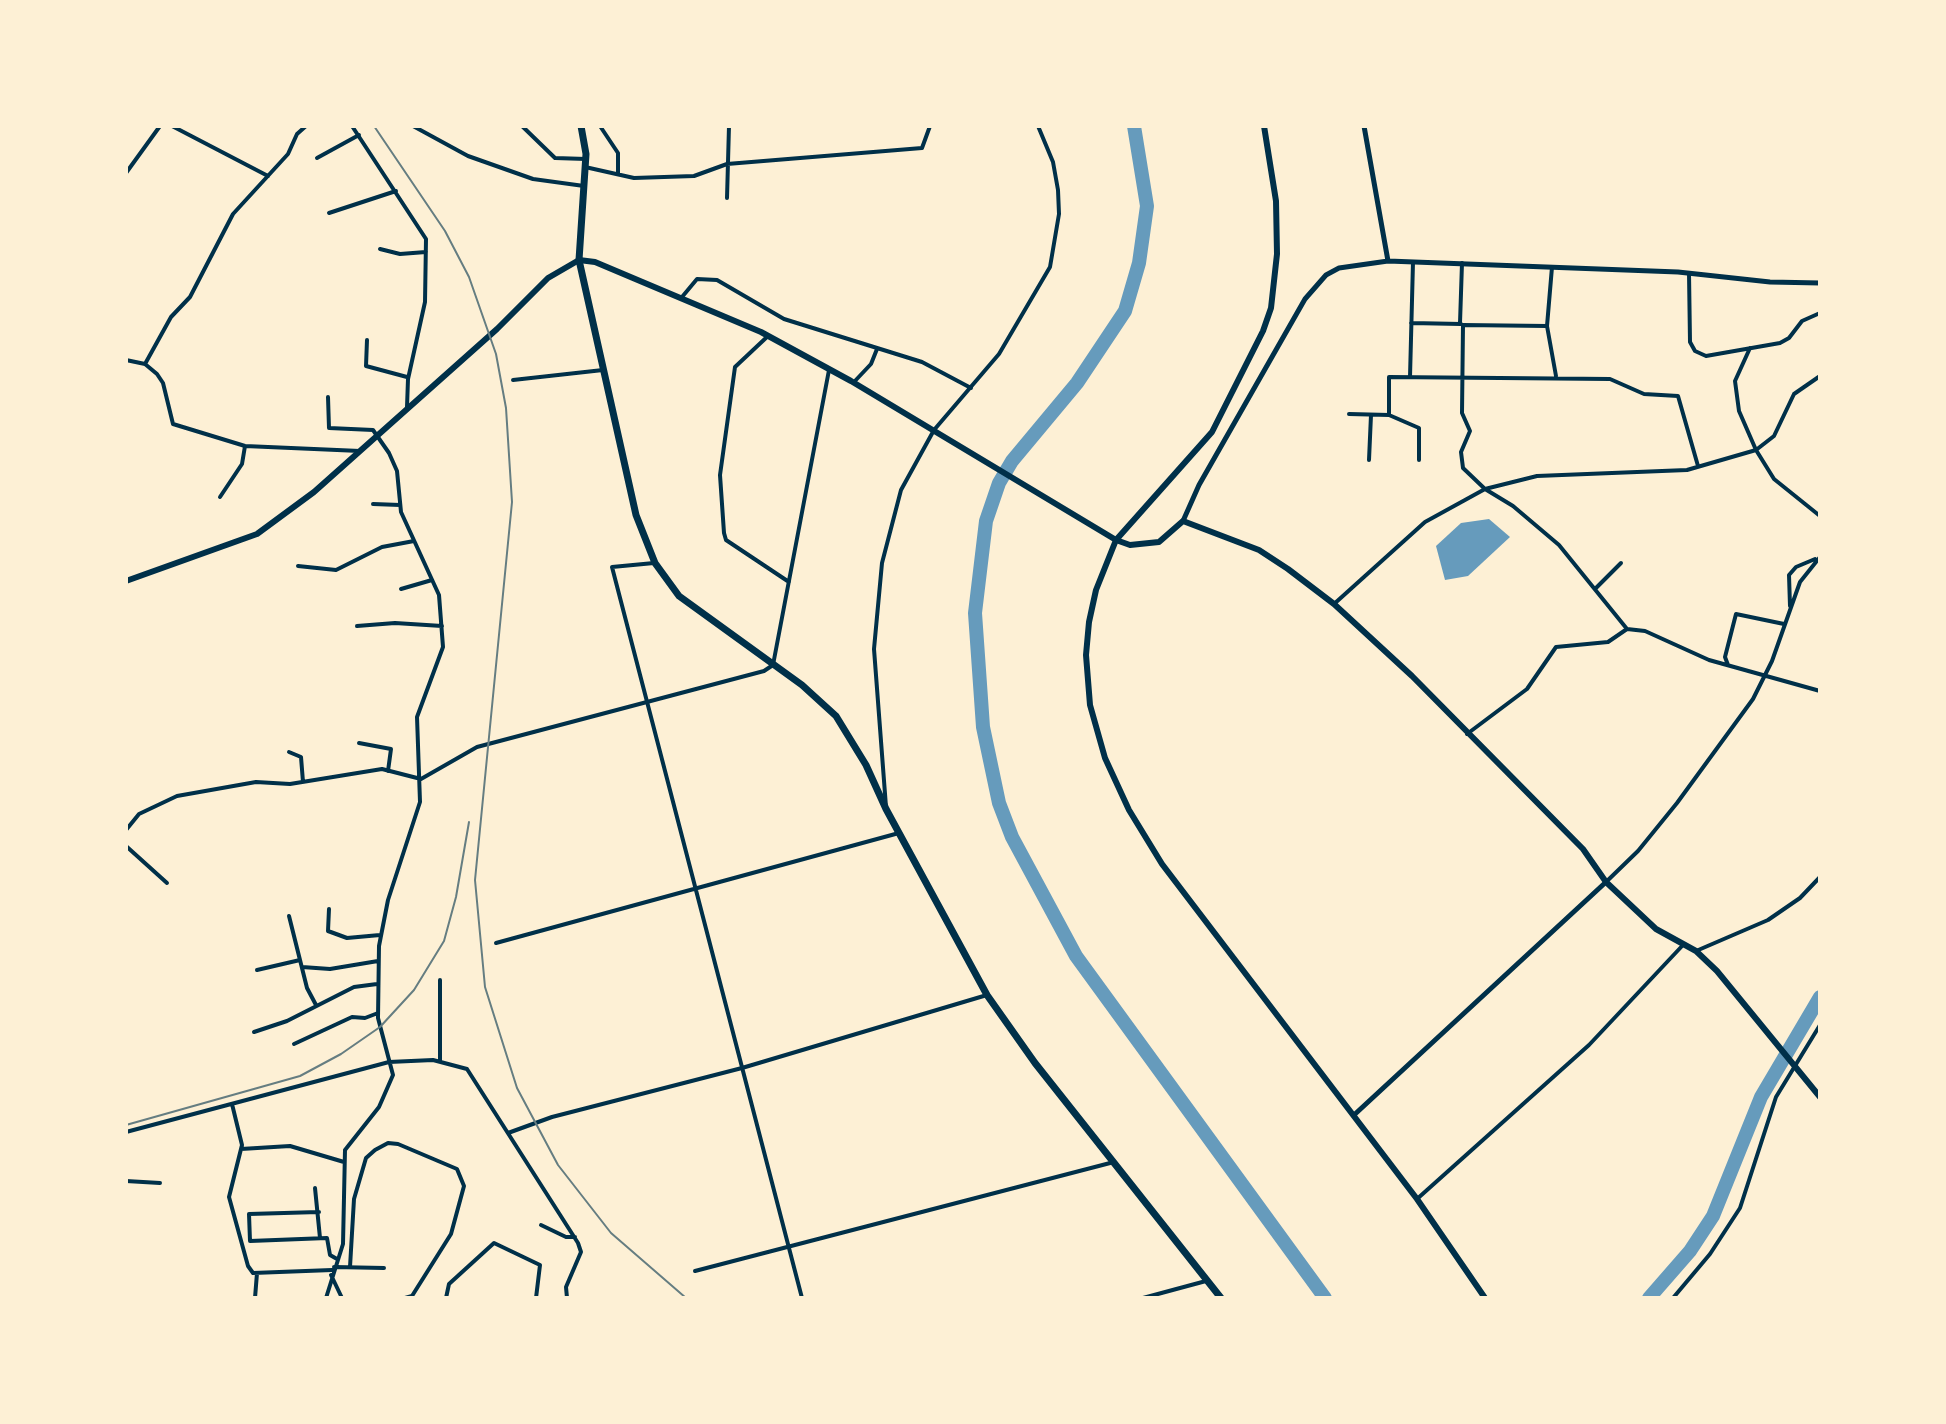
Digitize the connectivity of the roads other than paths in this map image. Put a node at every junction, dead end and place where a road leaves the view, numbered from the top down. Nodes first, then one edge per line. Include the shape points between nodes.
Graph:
1 (160, 126) edge
2 (172, 126) edge
3 (306, 126) edge
4 (352, 126) edge
5 (413, 126) edge
6 (522, 126) edge
7 (581, 126) edge
8 (600, 126) edge
9 (729, 126) edge
10 (930, 126) edge
11 (1038, 126) edge
12 (1264, 126) edge
13 (1364, 126) edge
14 (359, 135) junction
15 (317, 158) dead end
16 (586, 163) junction
17 (727, 164) junction
18 (126, 173) edge
19 (618, 173) junction
20 (268, 176) junction
21 (584, 186) junction
22 (396, 191) junction
23 (727, 198) dead end
24 (329, 213) dead end
25 (380, 249) dead end
26 (426, 252) junction
27 (579, 260) junction
28 (1388, 261) junction
29 (1413, 262) junction
30 (1462, 263) junction
31 (1552, 266) junction
32 (1689, 273) junction
33 (1820, 283) edge
34 (682, 297) junction
35 (1820, 313) edge
36 (1411, 323) junction
37 (1461, 324) junction
38 (1547, 326) junction
39 (768, 336) junction
40 (367, 340) dead end
41 (1750, 348) junction
42 (877, 349) junction
43 (126, 360) edge
44 (145, 364) junction
45 (603, 370) junction
46 (829, 370) junction
47 (1556, 376) junction
48 (1820, 376) edge
49 (408, 377) junction
50 (1410, 377) junction
51 (1463, 378) junction
52 (513, 380) dead end
53 (853, 383) junction
54 (971, 388) junction
55 (328, 397) dead end
56 (407, 409) junction
57 (1349, 414) dead end
58 (1371, 415) junction
59 (1389, 415) junction
60 (934, 430) junction
61 (378, 435) junction
62 (245, 446) junction
63 (1756, 450) junction
64 (360, 451) junction
65 (1369, 460) dead end
66 (1419, 460) dead end
67 (1698, 466) junction
68 (1485, 489) junction
69 (220, 497) dead end
70 (373, 504) dead end
71 (400, 505) junction
72 (1820, 516) edge
73 (1183, 521) junction
74 (1116, 540) junction
75 (414, 541) junction
76 (1820, 557) edge
77 (655, 563) junction
78 (1621, 563) dead end
79 (298, 566) dead end
80 (432, 580) junction
81 (126, 581) edge
82 (789, 582) junction
83 (401, 589) dead end
84 (1595, 589) junction
85 (1334, 604) junction
86 (1790, 609) junction
87 (1785, 624) junction
88 (357, 626) dead end
89 (442, 626) junction
90 (1627, 629) junction
91 (773, 665) junction
92 (1728, 665) junction
93 (1766, 676) junction
94 (1820, 691) edge
95 (646, 703) junction
96 (1466, 734) junction
97 (359, 743) dead end
98 (289, 752) dead end
99 (388, 771) junction
100 (421, 779) junction
101 (303, 782) junction
102 (886, 809) junction
103 (126, 830) edge
104 (899, 833) junction
105 (126, 846) edge
106 (1820, 877) edge
107 (1606, 882) junction
108 (167, 883) dead end
109 (696, 888) junction
110 (329, 909) dead end
111 (289, 916) dead end
112 (380, 935) junction
113 (496, 943) dead end
114 (1683, 945) junction
115 (1696, 951) junction
116 (300, 960) junction
117 (378, 961) junction
118 (302, 967) junction
119 (257, 970) dead end
120 (440, 980) dead end
121 (377, 984) junction
122 (987, 995) junction
123 (316, 1005) junction
124 (378, 1013) junction
125 (1820, 1025) edge
126 (254, 1032) dead end
127 (294, 1044) dead end
128 (440, 1061) junction
129 (389, 1062) junction
130 (1794, 1062) junction
131 (742, 1068) junction
132 (1820, 1097) edge
133 (232, 1104) junction
134 (1354, 1115) junction
135 (126, 1132) edge
136 (508, 1133) junction
137 (241, 1149) junction
138 (344, 1162) junction
139 (1114, 1162) junction
140 (126, 1181) edge
141 (160, 1183) dead end
142 (315, 1188) dead end
143 (1417, 1199) junction
144 (319, 1212) junction
145 (541, 1225) dead end
146 (575, 1237) junction
147 (320, 1238) junction
148 (788, 1246) junction
149 (337, 1259) junction
150 (350, 1267) junction
151 (384, 1268) dead end
152 (332, 1271) junction
153 (695, 1271) dead end
154 (257, 1273) junction
155 (1207, 1281) junction
156 (255, 1298) edge
157 (326, 1298) edge
158 (342, 1298) edge
159 (405, 1298) edge
160 (446, 1298) edge
161 (536, 1298) edge
162 (567, 1298) edge
163 (802, 1298) edge
164 (1143, 1298) edge
165 (1221, 1298) edge
166 (1485, 1298) edge
167 (1673, 1298) edge

1 - 18 street
2 - 20 street
3 - 20 street
4 - 14 street
5 - 21 street via 468,156 533,179
6 - 16 street via 555,158
7 - 16 main road
8 - 19 street via 618,153
9 - 17 street
10 - 17 street via 922,148
11 - 54 street via 1058,190 1056,243 1040,288
12 - 74 main road via 1276,201 1277,254 1263,331 1212,432
13 - 28 street
14 - 15 street
14 - 22 street
16 - 19 street
16 - 21 main road
17 - 19 street via 694,176 634,178
17 - 23 street
20 - 44 street via 233,214 190,297 171,317
21 - 27 main road
22 - 24 street
22 - 26 street via 426,239
25 - 26 street
26 - 49 street via 425,302
27 - 34 main road
27 - 45 main road
27 - 56 main road via 548,278
28 - 29 street
28 - 73 street via 1339,268 1314,286
29 - 30 street
29 - 36 street
30 - 31 street
30 - 37 street
31 - 32 street
31 - 38 street
32 - 33 street
32 - 41 street via 1692,346 1706,356
34 - 39 main road
34 - 42 street via 697,279 717,280 784,319
35 - 41 street via 1802,321 1784,341
36 - 37 street
36 - 50 street
37 - 38 street
37 - 51 street
38 - 47 street
39 - 46 main road
39 - 82 street via 735,367 720,475 724,533 726,540
40 - 49 street via 366,366
41 - 63 street via 1737,375 1736,397
42 - 53 street
42 - 54 street via 922,362
43 - 44 street
44 - 62 street via 163,383 173,424
45 - 52 street
45 - 77 main road via 636,515
46 - 53 main road
46 - 82 street
47 - 51 street
47 - 67 street via 1610,379 1644,394 1678,396
48 - 63 street via 1794,394 1774,436
49 - 56 street
50 - 51 street
50 - 59 street via 1389,377
51 - 68 street via 1462,413 1470,431 1460,460
53 - 60 main road
54 - 60 street
55 - 61 street via 329,428 373,430
56 - 61 main road
57 - 58 street
58 - 59 street
58 - 65 street
59 - 66 street via 1419,428
60 - 74 main road
60 - 102 street via 901,490 876,606 874,649
61 - 64 main road
61 - 71 street via 397,471
62 - 64 street
62 - 69 street via 242,464
63 - 67 street
63 - 72 street via 1774,479
64 - 81 main road via 257,534
67 - 68 street via 1537,476
68 - 84 street via 1559,545
68 - 85 street via 1425,522
70 - 71 street
71 - 75 street
73 - 74 main road via 1159,542 1130,545
73 - 85 main road via 1259,550
74 - 134 main road via 1096,590 1086,655 1090,705 1105,758 1162,864
75 - 79 street via 382,547 336,570
75 - 80 street
76 - 86 street via 1802,577
76 - 86 street via 1789,575
77 - 91 main road via 679,596
77 - 95 street via 612,567
78 - 84 street
80 - 83 street
80 - 89 street
82 - 91 street
84 - 90 street
85 - 96 main road
86 - 87 street
87 - 92 street via 1736,614 1725,657
87 - 93 street
88 - 89 street
89 - 100 street via 443,647 417,717
90 - 92 street via 1645,631
90 - 96 street via 1608,642 1556,647 1527,689
91 - 95 street
91 - 102 main road via 836,716
92 - 93 street
93 - 94 street
93 - 107 street via 1677,803
95 - 100 street via 477,747
95 - 109 street
96 - 107 main road via 1583,849
97 - 99 street via 391,749
98 - 101 street via 301,757
99 - 100 street
99 - 101 street
100 - 112 street via 420,802
101 - 103 street via 256,782 177,796 139,814
102 - 104 main road
104 - 109 street
104 - 122 main road
105 - 108 street
106 - 115 street via 1768,920
107 - 114 main road via 1656,929
107 - 134 street
109 - 113 street
109 - 131 street
110 - 112 street via 328,931 347,938
111 - 116 street
112 - 117 street
114 - 115 main road
114 - 143 street via 1589,1045
115 - 130 main road
116 - 118 street
116 - 119 street
117 - 118 street via 330,969
117 - 121 street
118 - 123 street
120 - 128 street
121 - 123 street via 354,987
121 - 124 street
122 - 131 street
122 - 139 main road
123 - 126 street
124 - 127 street via 352,1017
124 - 129 street
125 - 130 street
128 - 129 street
128 - 136 street via 467,1069 477,1078
129 - 133 street
129 - 138 street via 393,1075 379,1107 349,1144
130 - 132 main road
130 - 167 street via 1768,1116 1740,1208
131 - 136 street
131 - 148 street
133 - 135 street
133 - 137 street
134 - 143 main road
136 - 146 street
137 - 138 street via 290,1146
137 - 154 street via 229,1197 242,1252
138 - 149 street via 346,1205
139 - 148 street
139 - 155 main road
140 - 141 street
142 - 144 street
143 - 166 main road
144 - 147 street
144 - 147 street via 249,1214 250,1241
145 - 146 street
146 - 162 street via 581,1252 566,1287
147 - 149 street via 327,1238 330,1255
148 - 153 street
148 - 163 street
149 - 152 street
150 - 151 street
150 - 152 street
150 - 159 street via 354,1199 366,1158 388,1143 398,1144 457,1169 464,1186 451,1234 412,1296
152 - 154 street
152 - 157 street
152 - 158 street
154 - 156 street
155 - 164 street
155 - 165 main road
160 - 161 street via 449,1284 494,1243 540,1265

